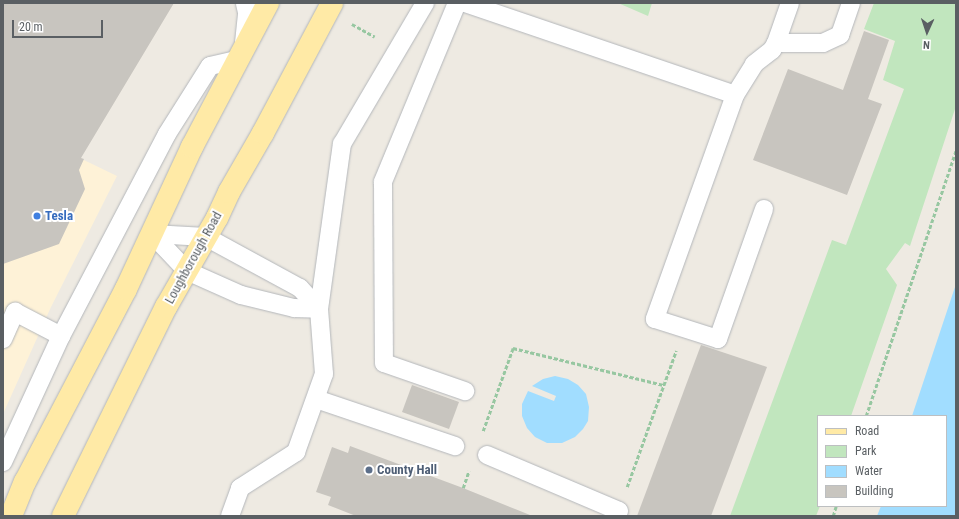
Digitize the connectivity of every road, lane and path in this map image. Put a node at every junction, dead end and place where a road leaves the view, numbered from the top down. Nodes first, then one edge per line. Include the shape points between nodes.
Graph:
1 (247, 3) edge
2 (268, 3) edge
3 (332, 3) edge
4 (425, 3) edge
5 (457, 3) edge
6 (465, 3) edge
7 (790, 3) edge
8 (851, 3) edge
9 (512, 10) edge
10 (351, 23) dead end
11 (378, 39) dead end
12 (776, 42) junction
13 (242, 51) junction
14 (735, 95) junction
15 (956, 150) edge
16 (764, 209) dead end
17 (152, 234) junction
18 (206, 237) junction
19 (187, 271) junction
20 (319, 309) junction
21 (684, 328) junction
22 (61, 336) junction
23 (3, 339) edge
24 (664, 385) junction
25 (465, 391) dead end
26 (316, 399) junction
27 (866, 415) edge
28 (481, 437) dead end
29 (455, 446) dead end
30 (487, 455) dead end
31 (3, 462) edge
32 (470, 466) dead end
33 (463, 488) dead end
34 (618, 513) edge
35 (11, 516) edge
36 (63, 516) edge
37 (230, 516) edge

1 - 13 street via 249,12
2 - 13 main road
3 - 18 main road, Loughborough Road
4 - 20 lane via 342,144
5 - 25 lane via 384,182 384,363
6 - 9 lane
7 - 12 lane
8 - 12 lane via 840,35 823,43
9 - 14 lane
10 - 11 path
12 - 14 lane via 772,50 754,64
13 - 17 main road via 192,147
13 - 22 lane via 210,66 167,134
14 - 21 lane via 655,319
15 - 27 path
16 - 21 lane via 718,339
17 - 18 lane
17 - 19 lane
17 - 35 main road via 25,482
18 - 19 main road, Loughborough Road
18 - 20 lane via 300,288
19 - 20 lane via 241,295 294,308
19 - 36 main road, Loughborough Road via 163,313
20 - 26 lane via 324,374
21 - 24 path
22 - 23 lane via 15,312
22 - 31 lane
24 - 28 path via 512,348
24 - 34 path
26 - 29 lane
26 - 37 lane via 296,452 240,488
30 - 34 lane
32 - 33 path

